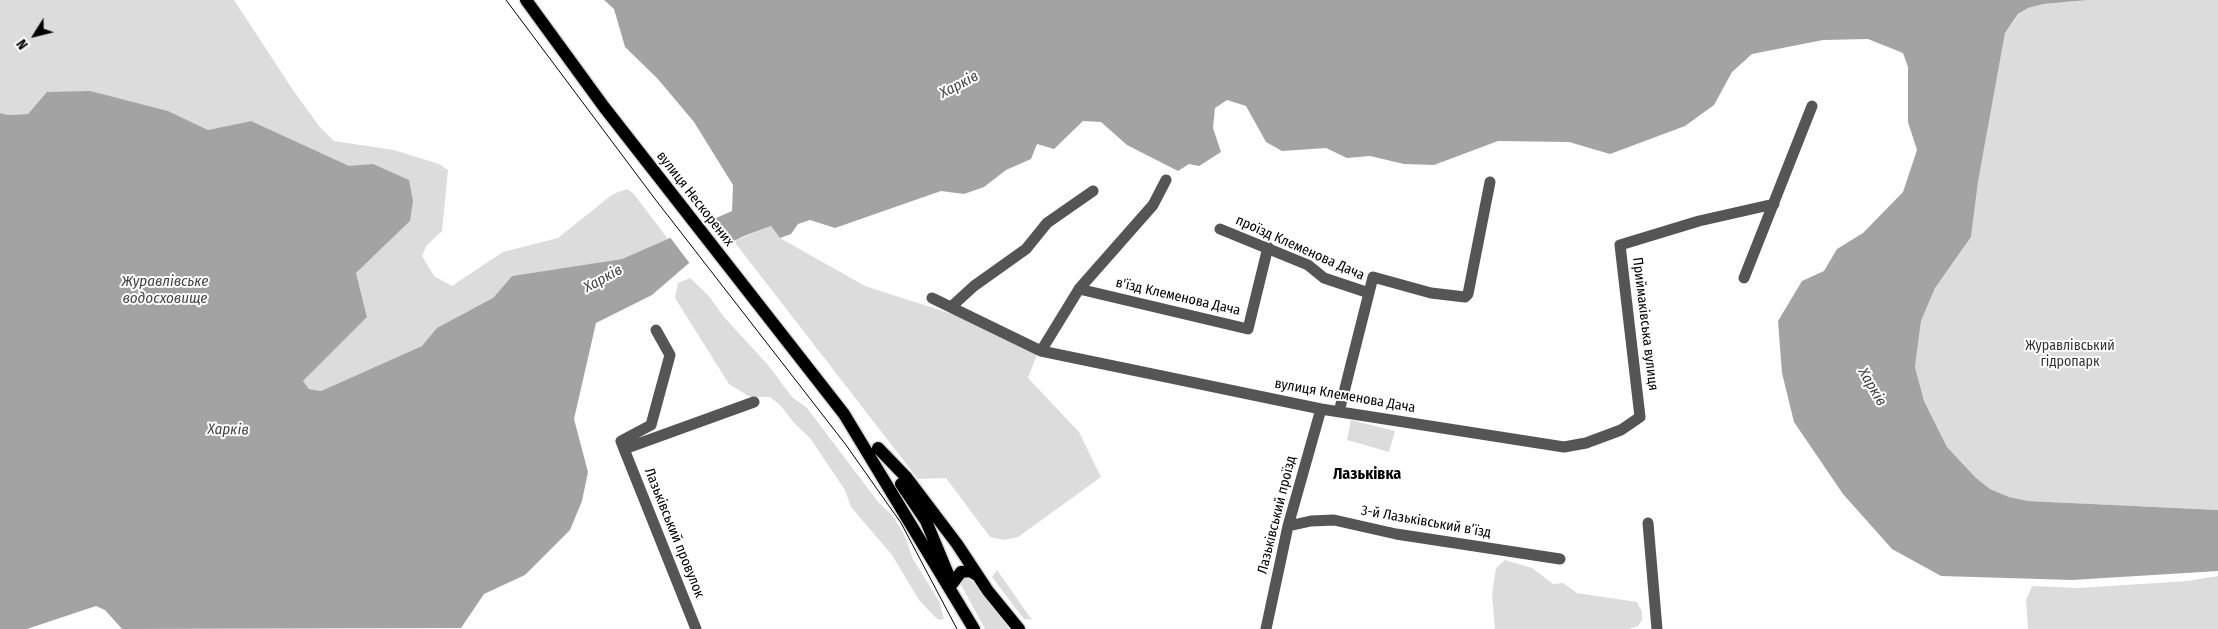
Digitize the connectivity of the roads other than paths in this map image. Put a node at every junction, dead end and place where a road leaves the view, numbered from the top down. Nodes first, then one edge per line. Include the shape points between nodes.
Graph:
1 (526, 0) edge
2 (1812, 106) dead end
3 (1166, 180) dead end
4 (1490, 182) dead end
5 (1093, 191) dead end
6 (1774, 204) junction
7 (1220, 229) dead end
8 (1268, 248) junction
9 (1744, 278) dead end
10 (1079, 289) junction
11 (1369, 293) junction
12 (932, 298) dead end
13 (951, 307) junction
14 (656, 330) dead end
15 (1041, 351) junction
16 (754, 402) dead end
17 (1321, 409) junction
18 (1339, 412) junction
19 (1640, 417) joint
20 (624, 449) junction
21 (874, 451) junction
22 (926, 521) junction
23 (1648, 523) dead end
24 (1288, 526) junction
25 (1560, 559) dead end
26 (977, 576) junction
27 (954, 590) junction
28 (696, 629) edge
29 (974, 629) edge
30 (1019, 629) edge
31 (1266, 629) edge
32 (1657, 629) edge

1 - 21 main road, вулиця Нескорених via 668,190
2 - 6 street
3 - 10 street via 1153,205
4 - 11 street via 1468,294 1459,298 1430,293 1373,277
5 - 13 street via 1046,223 1026,249 974,286
6 - 9 street
6 - 19 street, Приймаківська вулиця via 1699,220 1620,245
7 - 8 street, проїзд Клеменова Дача
8 - 10 street, в'їзд Клеменова Дача via 1248,329
8 - 11 street, проїзд Клеменова Дача via 1308,264 1324,278
10 - 15 street
11 - 18 street
12 - 13 street, вулиця Клеменова Дача
13 - 15 street, вулиця Клеменова Дача
14 - 20 street via 670,355 651,425 622,441
15 - 17 street, вулиця Клеменова Дача
16 - 20 street
17 - 18 street, вулиця Клеменова Дача
17 - 24 street, Лазьківський проїзд
18 - 19 street, вулиця Клеменова Дача via 1564,447 1621,430
20 - 28 street, Лазьківський провулок
21 - 22 main road
21 - 26 main road via 907,478
21 - 27 main road, вулиця Нескорених via 942,578
22 - 26 main road
22 - 27 main road, вулиця Нескорених
23 - 32 street
24 - 25 street, 3-й Лазьківський в’їзд via 1334,520 1396,534
24 - 31 street, Лазьківський проїзд
26 - 27 main road via 970,571 961,572
26 - 30 main road
27 - 29 main road, вулиця Нескорених

